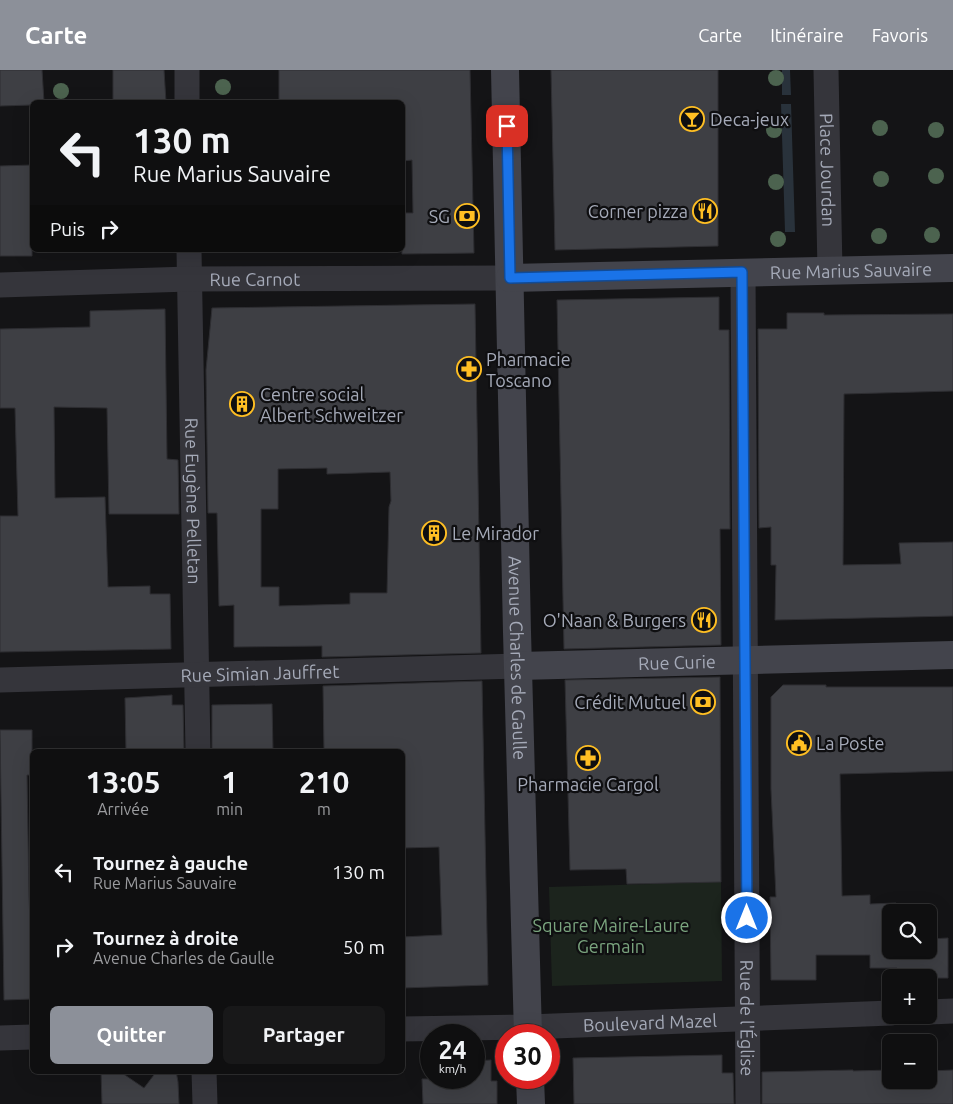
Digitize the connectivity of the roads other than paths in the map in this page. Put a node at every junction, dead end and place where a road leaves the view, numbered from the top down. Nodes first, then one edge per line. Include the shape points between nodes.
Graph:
1 (187, 70) edge
2 (505, 70) edge
3 (826, 70) edge
4 (187, 100) edge
5 (189, 252) edge
6 (953, 268) edge
7 (830, 271) junction
8 (742, 272) junction
9 (510, 278) junction
10 (189, 279) junction
11 (0, 285) edge
12 (953, 655) edge
13 (745, 660) junction
14 (519, 666) junction
15 (197, 674) junction
16 (0, 680) edge
17 (198, 749) edge
18 (953, 1011) edge
19 (937, 1012) edge
20 (882, 1013) edge
21 (747, 1018) junction
22 (528, 1024) edge
23 (560, 1029) edge
24 (405, 1030) edge
25 (495, 1031) edge
26 (30, 1037) edge
27 (0, 1038) edge
28 (204, 1074) edge
29 (531, 1089) edge
30 (205, 1104) edge
31 (532, 1104) edge
32 (748, 1104) edge

1 - 4 street
2 - 9 main road, Avenue Charles de Gaulle
3 - 7 street, Place Jourdan
5 - 10 street, Rue Eugène Pelletan
6 - 7 main road, Rue Marius Sauvaire
7 - 8 main road, Rue Marius Sauvaire
8 - 9 main road, Rue Marius Sauvaire
8 - 13 street, Rue de l'Église
9 - 10 street, Rue Carnot
9 - 14 main road, Avenue Charles de Gaulle
10 - 11 street, Rue Carnot
10 - 15 street, Rue Eugène Pelletan
12 - 13 main road, Rue Curie
13 - 14 main road, Rue Curie
13 - 21 street, Rue de l'Église
14 - 15 street, Rue Simian Jauffret
14 - 22 main road, Avenue Charles de Gaulle
15 - 16 street, Rue Simian Jauffret
15 - 17 street, Rue Eugène Pelletan
18 - 19 street
20 - 21 street, Boulevard Mazel
21 - 23 street, Boulevard Mazel
21 - 32 street, Rue de l'Église
24 - 25 street, Boulevard Mazel
26 - 27 street
28 - 30 street
29 - 31 main road

